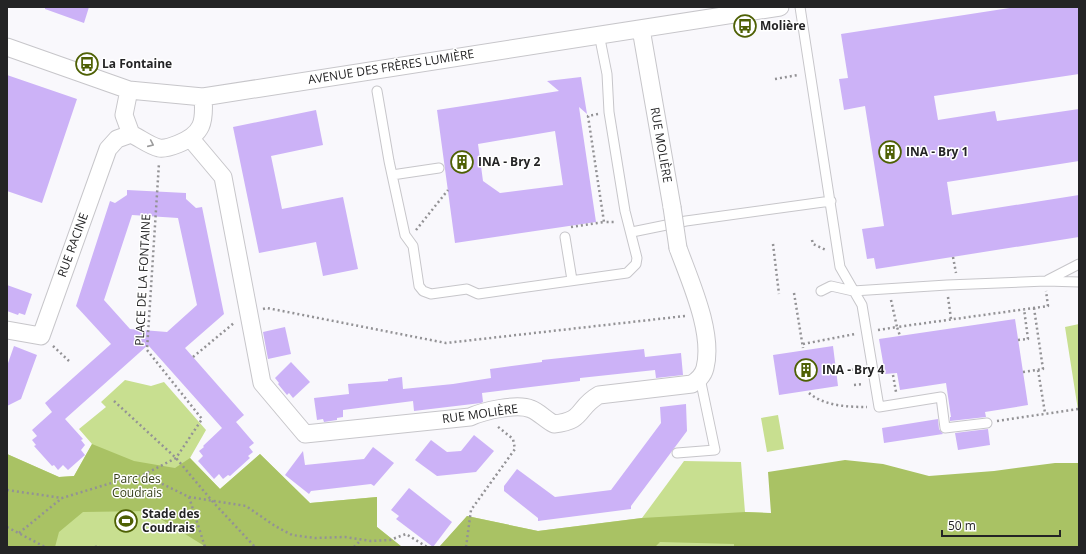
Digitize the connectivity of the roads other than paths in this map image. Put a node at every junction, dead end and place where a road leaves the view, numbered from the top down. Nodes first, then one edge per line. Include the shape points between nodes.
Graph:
1 (780, 7) edge
2 (800, 7) edge
3 (641, 29) junction
4 (599, 34) junction
5 (7, 47) edge
6 (129, 90) junction
7 (377, 91) dead end
8 (203, 97) junction
9 (131, 134) junction
10 (191, 139) junction
11 (439, 168) dead end
12 (392, 175) junction
13 (831, 201) junction
14 (632, 232) junction
15 (564, 236) road end
16 (1079, 264) edge
17 (572, 280) junction
18 (1079, 282) edge
19 (1046, 286) junction
20 (821, 291) dead end
21 (853, 291) junction
22 (7, 330) edge
23 (700, 378) junction
24 (987, 423) road end
25 (677, 453) dead end

1 - 3 street, AVENUE DES FRÈRES LUMIÈRE
2 - 13 lane
3 - 4 street, AVENUE DES FRÈRES LUMIÈRE
3 - 23 street, RUE MOLIÈRE, bridge via 678,248 703,314 707,355 705,369
4 - 8 street, AVENUE DES FRÈRES LUMIÈRE
4 - 14 lane via 607,74 609,112
5 - 6 street, AVENUE DES FRÈRES LUMIÈRE
6 - 8 street, AVENUE DES FRÈRES LUMIÈRE
6 - 9 street via 124,115
7 - 12 lane
8 - 10 street via 204,116 199,129
9 -> 10 street via 160,148
9 - 22 street, RUE RACINE via 117,139 108,149 41,336
10 - 23 street, RUE MOLIÈRE via 222,177 262,383 305,434 470,416 520,406 532,409 554,424 569,423 576,419 590,400 599,395 692,384
11 - 12 lane
12 - 17 lane via 405,235 413,246 419,286 424,292 431,294 467,289 478,294
13 - 14 lane via 686,221
13 - 21 lane via 840,267
14 - 17 lane via 637,258 636,264 627,273
15 - 17 lane
16 - 19 lane
18 - 19 lane
19 - 21 lane via 889,288
20 - 21 lane via 831,286
21 - 24 lane via 862,305 870,332 879,407 941,397 945,428
23 - 25 lane via 715,450

